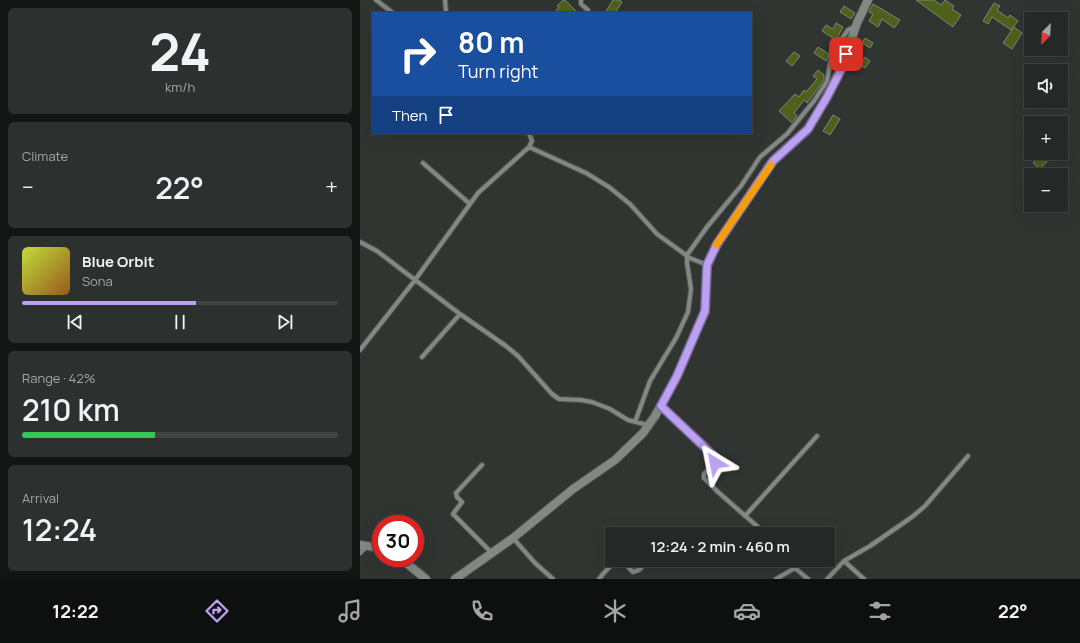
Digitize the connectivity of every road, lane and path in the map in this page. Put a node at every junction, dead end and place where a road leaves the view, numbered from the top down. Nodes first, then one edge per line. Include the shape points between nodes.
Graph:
1 (376, 0) edge
2 (445, 0) edge
3 (581, 0) edge
4 (868, 0) edge
5 (446, 11) dead end
6 (391, 12) edge
7 (588, 12) edge
8 (856, 26) junction
9 (529, 134) edge
10 (529, 147) junction
11 (423, 163) dead end
12 (470, 204) junction
13 (360, 242) edge
14 (687, 256) junction
15 (707, 265) junction
16 (414, 280) junction
17 (460, 314) junction
18 (360, 350) edge
19 (422, 357) dead end
20 (661, 406) junction
21 (635, 422) junction
22 (648, 425) junction
23 (817, 436) dead end
24 (968, 456) dead end
25 (482, 465) dead end
26 (745, 516) junction
27 (758, 527) edge
28 (512, 538) junction
29 (492, 552) junction
30 (844, 561) junction
31 (411, 567) edge
32 (610, 567) edge
33 (628, 567) edge
34 (642, 567) edge
35 (795, 568) joint
36 (426, 579) edge
37 (455, 579) edge
38 (554, 579) edge
39 (599, 579) edge
40 (776, 579) edge
41 (808, 579) edge
42 (827, 579) edge
43 (864, 579) edge

1 - 6 street
2 - 5 street
3 - 7 street via 581,4
4 - 8 street
8 - 14 street via 848,30 841,40 831,58 826,81 814,101 787,134 760,157
8 - 15 street via 842,68 808,129 773,161 717,244
9 - 10 street via 532,141
10 - 12 street via 478,193
10 - 14 street via 586,173 609,187 630,204 657,234
11 - 12 street
12 - 16 street
13 - 16 street via 377,251
14 - 15 street
14 - 21 street via 691,290 688,312 676,338 650,381
15 - 20 street via 705,311
16 - 17 street
16 - 18 street
17 - 19 street
17 - 21 street via 518,356 559,399 592,402
20 - 22 street
20 - 26 street via 715,457 715,463 704,474 704,478
21 - 22 street
22 - 28 street via 615,460 573,489
23 - 26 street
24 - 30 street via 925,506 870,546
25 - 29 street via 456,493 462,502 453,514
26 - 27 street
28 - 29 street
28 - 38 street
29 - 37 street
30 - 42 street
30 - 43 street
31 - 36 street
32 - 39 street
33 - 34 street via 633,572
35 - 40 street
35 - 41 street

